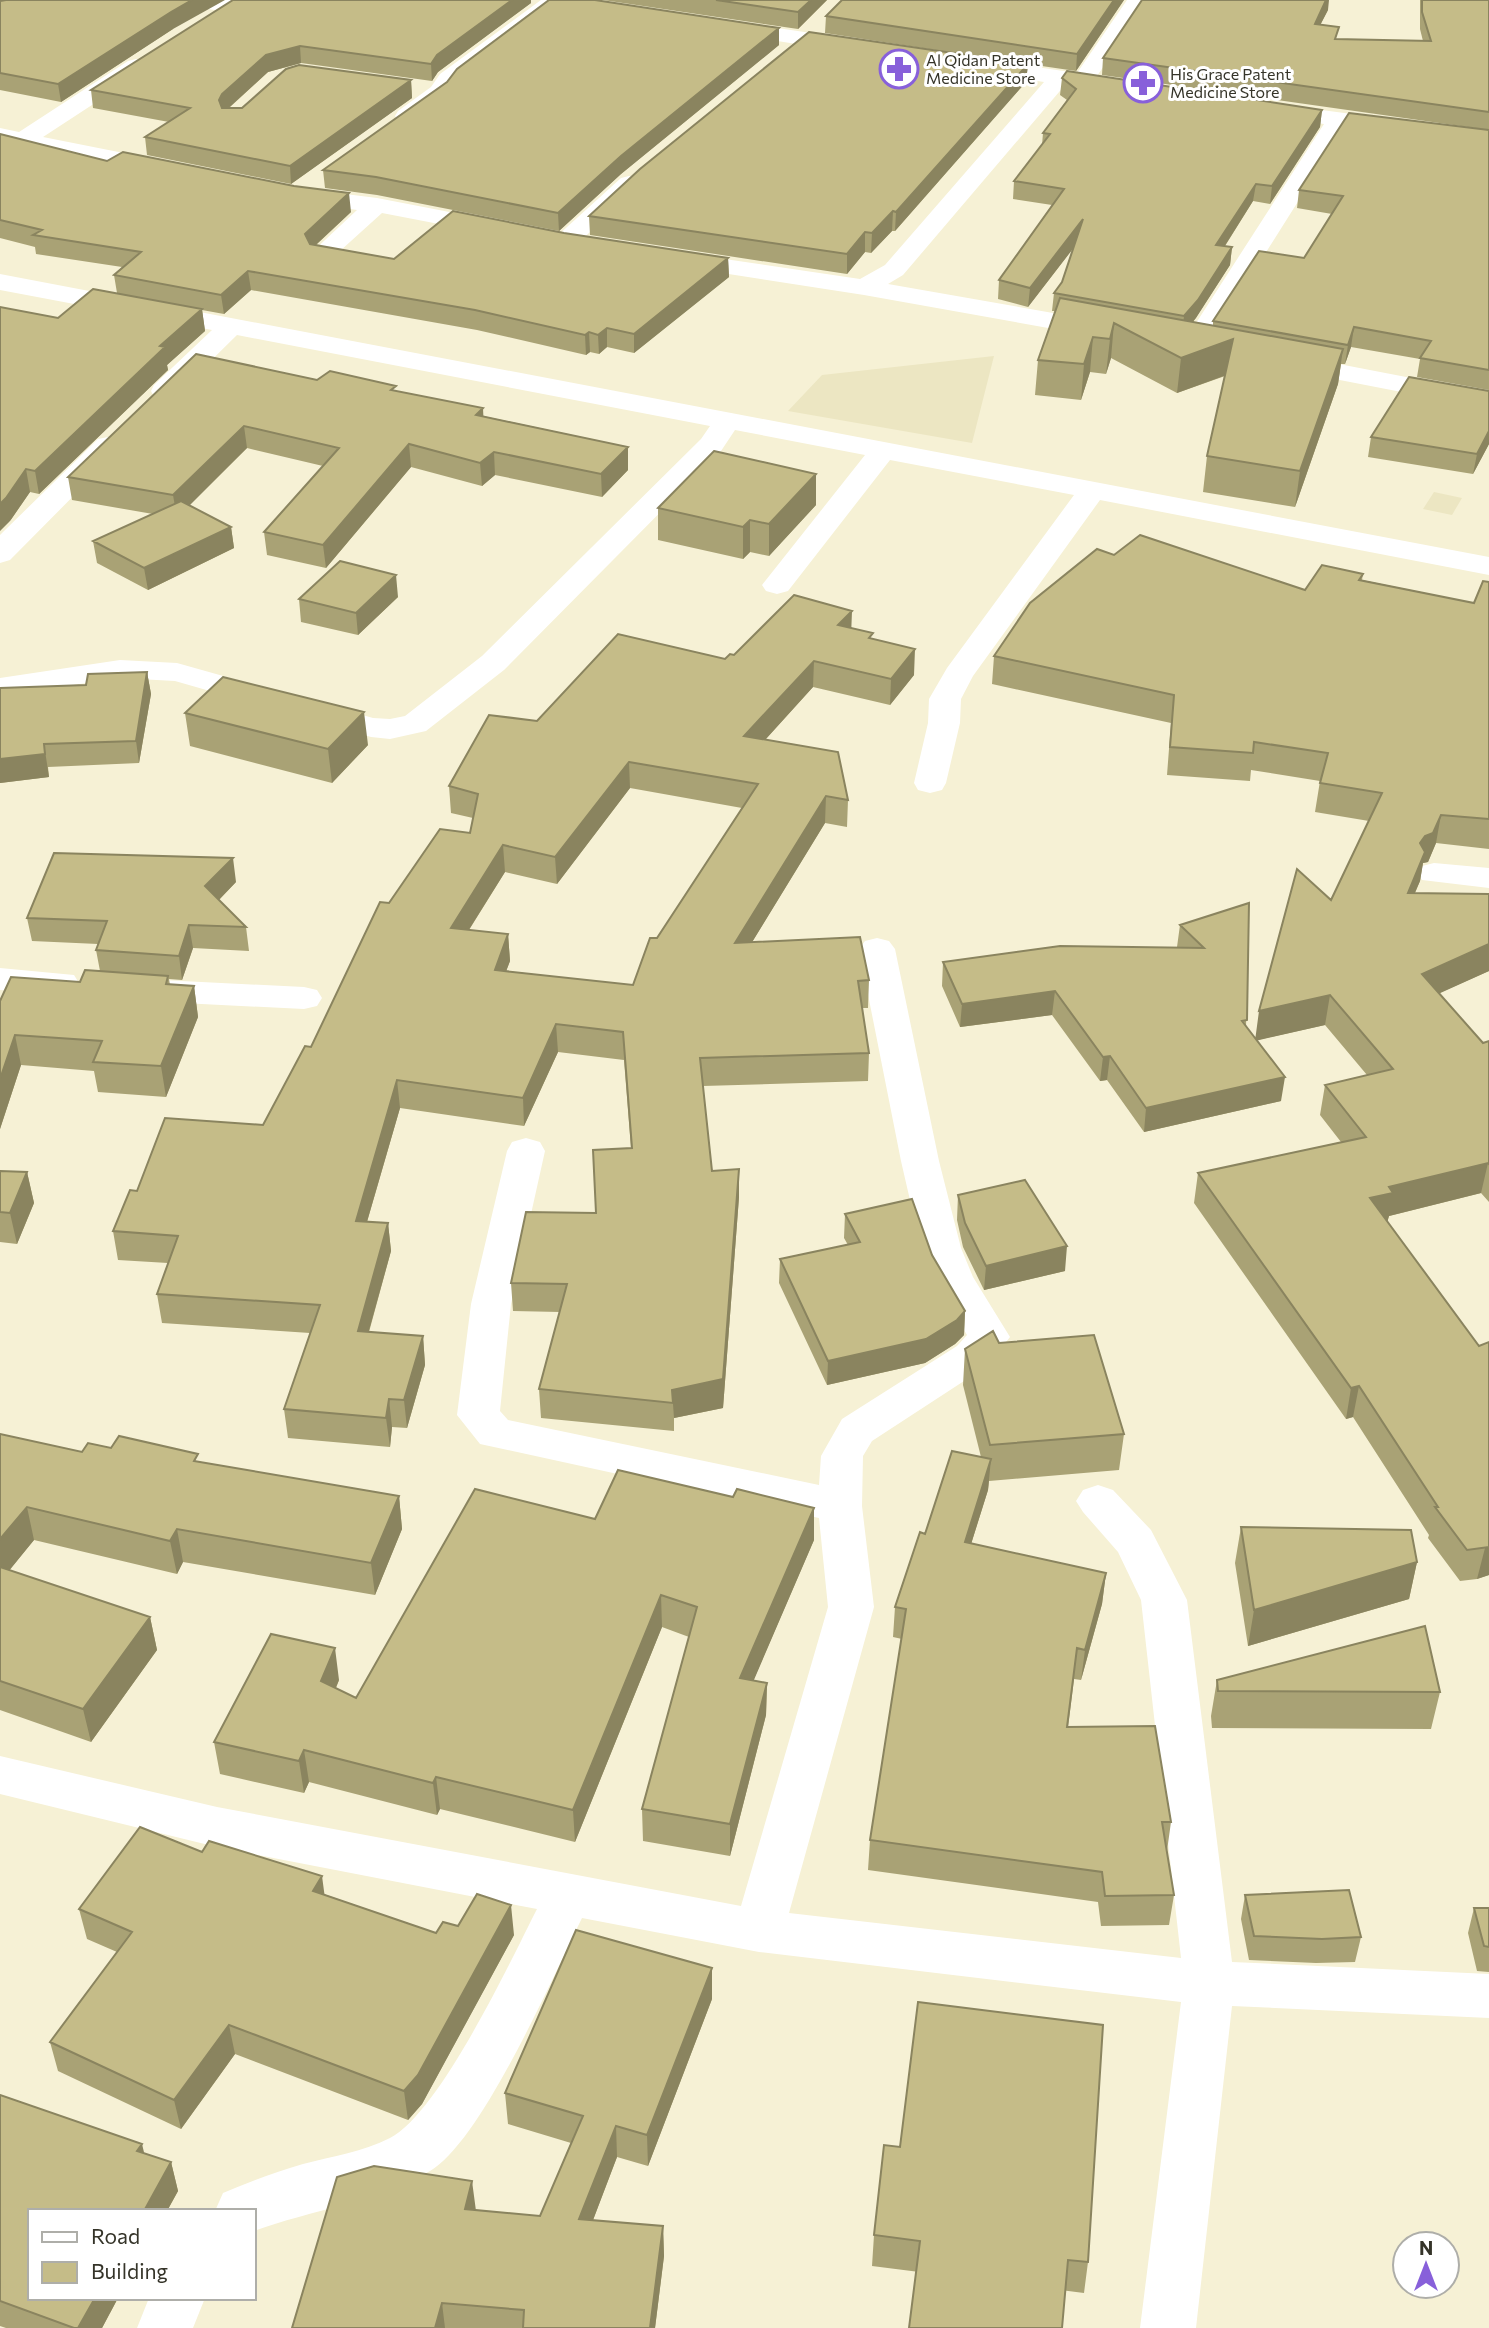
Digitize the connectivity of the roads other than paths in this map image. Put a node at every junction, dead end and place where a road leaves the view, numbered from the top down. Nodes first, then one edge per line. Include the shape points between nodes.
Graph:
1 (194, 0) edge
2 (1138, 0) edge
3 (550, 1) edge
4 (242, 2) edge
5 (580, 6) edge
6 (824, 21) dead end
7 (205, 23) edge
8 (713, 25) edge
9 (805, 38) junction
10 (872, 48) edge
11 (785, 55) edge
12 (150, 57) edge
13 (952, 61) edge
14 (1059, 78) junction
15 (1083, 81) junction
16 (411, 88) edge
17 (1137, 89) edge
18 (439, 92) junction
19 (1244, 106) edge
20 (1338, 120) junction
21 (384, 132) edge
22 (0, 135) edge
23 (24, 139) junction
24 (1489, 139) edge
25 (0, 155) edge
26 (186, 172) edge
27 (641, 173) edge
28 (318, 179) dead end
29 (377, 205) junction
30 (565, 242) junction
31 (592, 246) edge
32 (321, 255) edge
33 (660, 256) edge
34 (13, 284) edge
35 (864, 287) junction
36 (0, 303) edge
37 (233, 325) junction
38 (1123, 333) edge
39 (1164, 340) edge
40 (1191, 345) junction
41 (1218, 350) edge
42 (1259, 357) edge
43 (1489, 401) edge
44 (727, 421) junction
45 (883, 450) junction
46 (1093, 490) junction
47 (0, 554) edge
48 (1489, 566) edge
49 (777, 586) dead end
50 (0, 687) edge
51 (930, 783) dead end
52 (1434, 873) dead end
53 (1489, 878) edge
54 (877, 949) dead end
55 (0, 979) edge
56 (304, 998) dead end
57 (526, 1151) dead end
58 (1098, 1501) dead end
59 (840, 1506) junction
60 (0, 1775) edge
61 (569, 1895) junction
62 (759, 1931) junction
63 (1209, 1983) junction
64 (1489, 1996) edge
65 (246, 2209) edge
66 (176, 2300) edge
67 (165, 2328) edge
68 (1168, 2328) edge

1 - 4 street
2 - 15 street
3 - 5 street
3 - 18 street via 448,79
4 - 7 street
6 - 9 street
8 - 9 street
9 - 10 street
9 - 11 street
12 - 23 street
13 - 14 street
14 - 15 street
14 - 35 street via 894,270
15 - 17 street
16 - 18 street
18 - 21 street
19 - 20 street
20 - 24 street
20 - 40 street
22 - 23 street
23 - 25 street
23 - 26 street
27 - 30 street
28 - 29 street via 287,193
29 - 30 street
29 - 32 street
30 - 31 street
33 - 35 street
34 - 36 street
34 - 37 street
35 - 38 street
37 - 44 street
37 - 47 street
39 - 40 street
40 - 41 street
42 - 43 street
44 - 45 street
44 - 50 street via 711,445 493,663 415,724 371,727 177,672 120,669
45 - 46 street
45 - 49 street
46 - 48 street
46 - 51 street via 958,675 946,699
52 - 53 street
54 - 59 street via 941,1248 953,1278 989,1337 972,1356 857,1430 842,1456
55 - 56 street
57 - 59 street via 491,1304 478,1415 495,1433
58 - 63 street via 1135,1542 1164,1600
59 - 62 street via 851,1607
60 - 61 street via 217,1827
61 - 62 street
61 - 65 street via 465,2089 436,2132 415,2152
62 - 63 street
63 - 64 street
63 - 68 street
66 - 67 street

